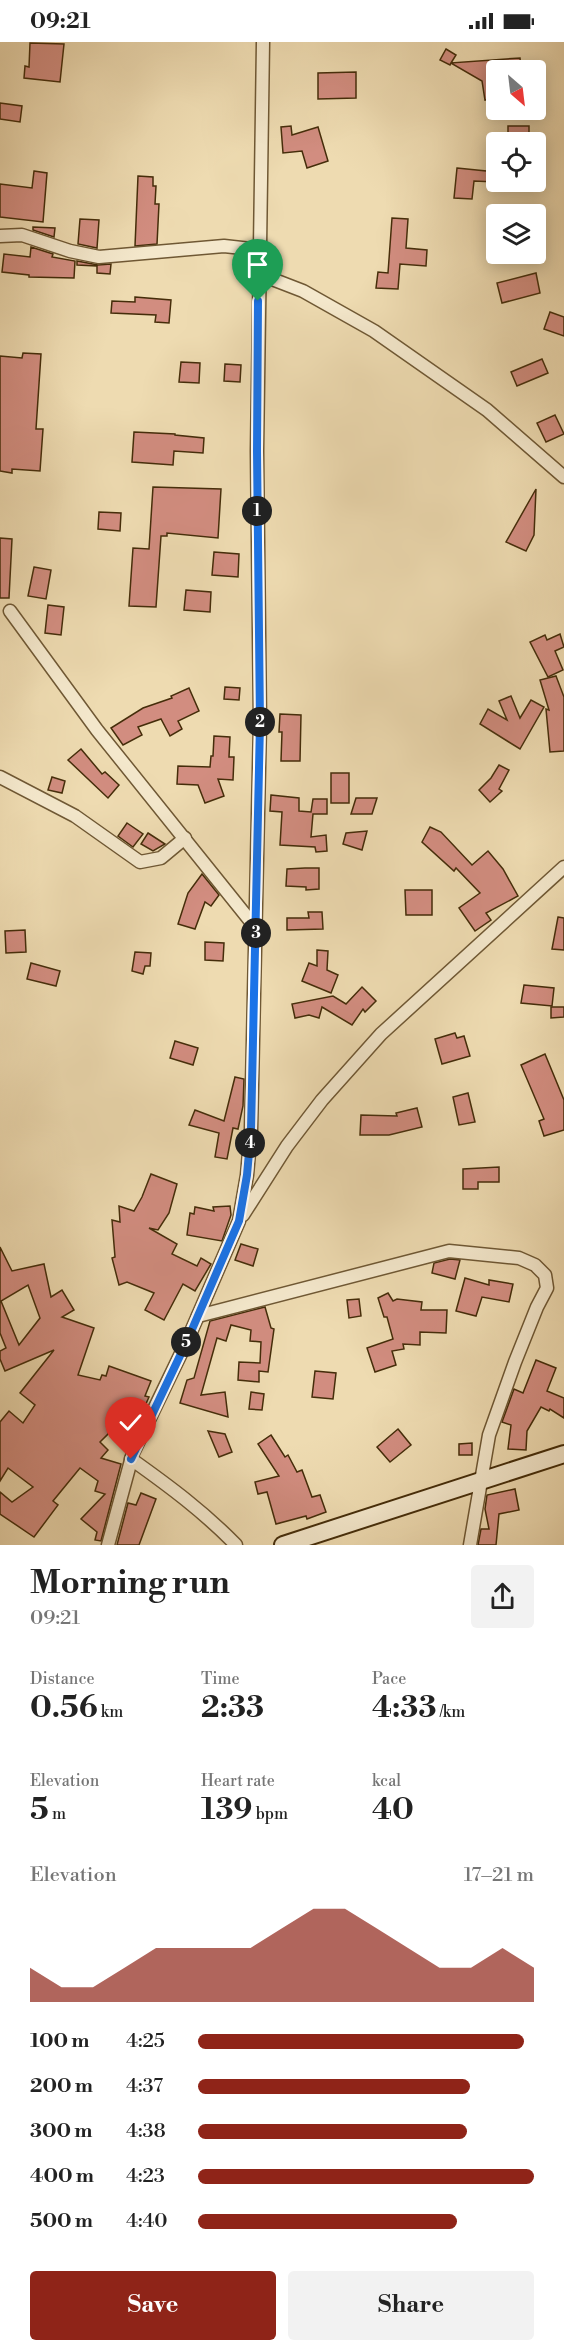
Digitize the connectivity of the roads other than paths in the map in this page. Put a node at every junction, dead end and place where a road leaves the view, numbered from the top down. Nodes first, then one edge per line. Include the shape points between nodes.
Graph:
1 (263, 42) edge
2 (0, 236) edge
3 (260, 250) junction
4 (259, 274) junction
5 (564, 477) edge
6 (10, 611) dead end
7 (0, 777) edge
8 (185, 838) junction
9 (564, 867) edge
10 (256, 928) junction
11 (239, 1221) junction
12 (198, 1316) junction
13 (564, 1454) edge
14 (131, 1459) junction
15 (481, 1480) junction
16 (108, 1545) edge
17 (236, 1545) edge
18 (283, 1545) edge
19 (470, 1545) edge

1 - 3 street
2 - 3 street via 22,235 99,257 224,246
3 - 4 street
4 - 5 street via 303,291 374,331 487,410
4 - 10 street via 260,723
6 - 8 street via 97,730
7 - 8 street via 75,816 140,862 160,858
8 - 10 street
9 - 11 street via 381,1034 287,1146
10 - 11 street via 251,1130
11 - 12 street
12 - 14 street
12 - 15 street via 449,1251 519,1258 535,1265 545,1275 547,1288 493,1425
13 - 15 street
14 - 16 street
14 - 17 street via 179,1493
15 - 18 street
15 - 19 street

